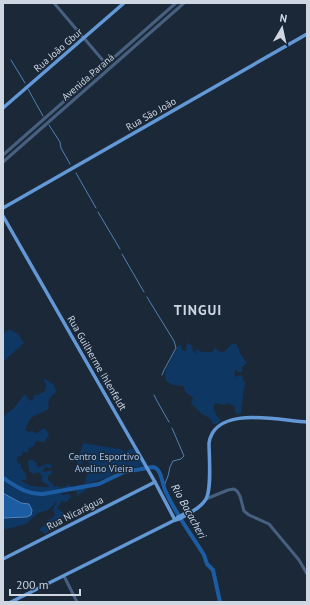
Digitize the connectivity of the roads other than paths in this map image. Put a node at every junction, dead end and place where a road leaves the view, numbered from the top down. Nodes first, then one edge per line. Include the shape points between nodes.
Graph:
1 (54, 3) edge
2 (124, 3) edge
3 (176, 3) edge
4 (184, 3) edge
5 (307, 34) edge
6 (138, 36) junction
7 (84, 38) junction
8 (142, 41) junction
9 (106, 64) junction
10 (75, 92) junction
11 (78, 97) junction
12 (3, 108) edge
13 (3, 155) edge
14 (3, 162) edge
15 (3, 208) edge
16 (3, 216) edge
17 (307, 422) edge
18 (155, 482) junction
19 (206, 499) junction
20 (179, 517) junction
21 (3, 559) edge
22 (307, 574) edge
23 (64, 576) junction
24 (18, 600) edge
25 (11, 602) edge
26 (77, 602) edge

1 - 7 street
2 - 7 main road, Rua João Gbur
3 - 6 street, Avenida Paraná
4 - 8 street, Avenida Paraná
5 - 15 main road, Rua São João
6 - 8 street
6 - 9 street, Avenida Paraná
7 - 9 street
7 - 12 main road, Rua João Gbur
8 - 11 street, Avenida Paraná
9 - 10 street, Avenida Paraná
10 - 11 street
10 - 13 street, Avenida Paraná
11 - 14 street, Avenida Paraná
16 - 18 main road, Rua Guilherme Ihlenfeldt
17 - 19 main road via 246,417 234,419 218,428 210,440 209,487
18 - 20 main road, Rua Guilherme Ihlenfeldt
18 - 21 main road, Rua Nicarágua
19 - 20 main road via 199,507
19 - 22 street via 228,490 237,490 244,511 269,524 300,560
20 - 23 main road
23 - 24 main road
23 - 26 street
24 - 25 main road

